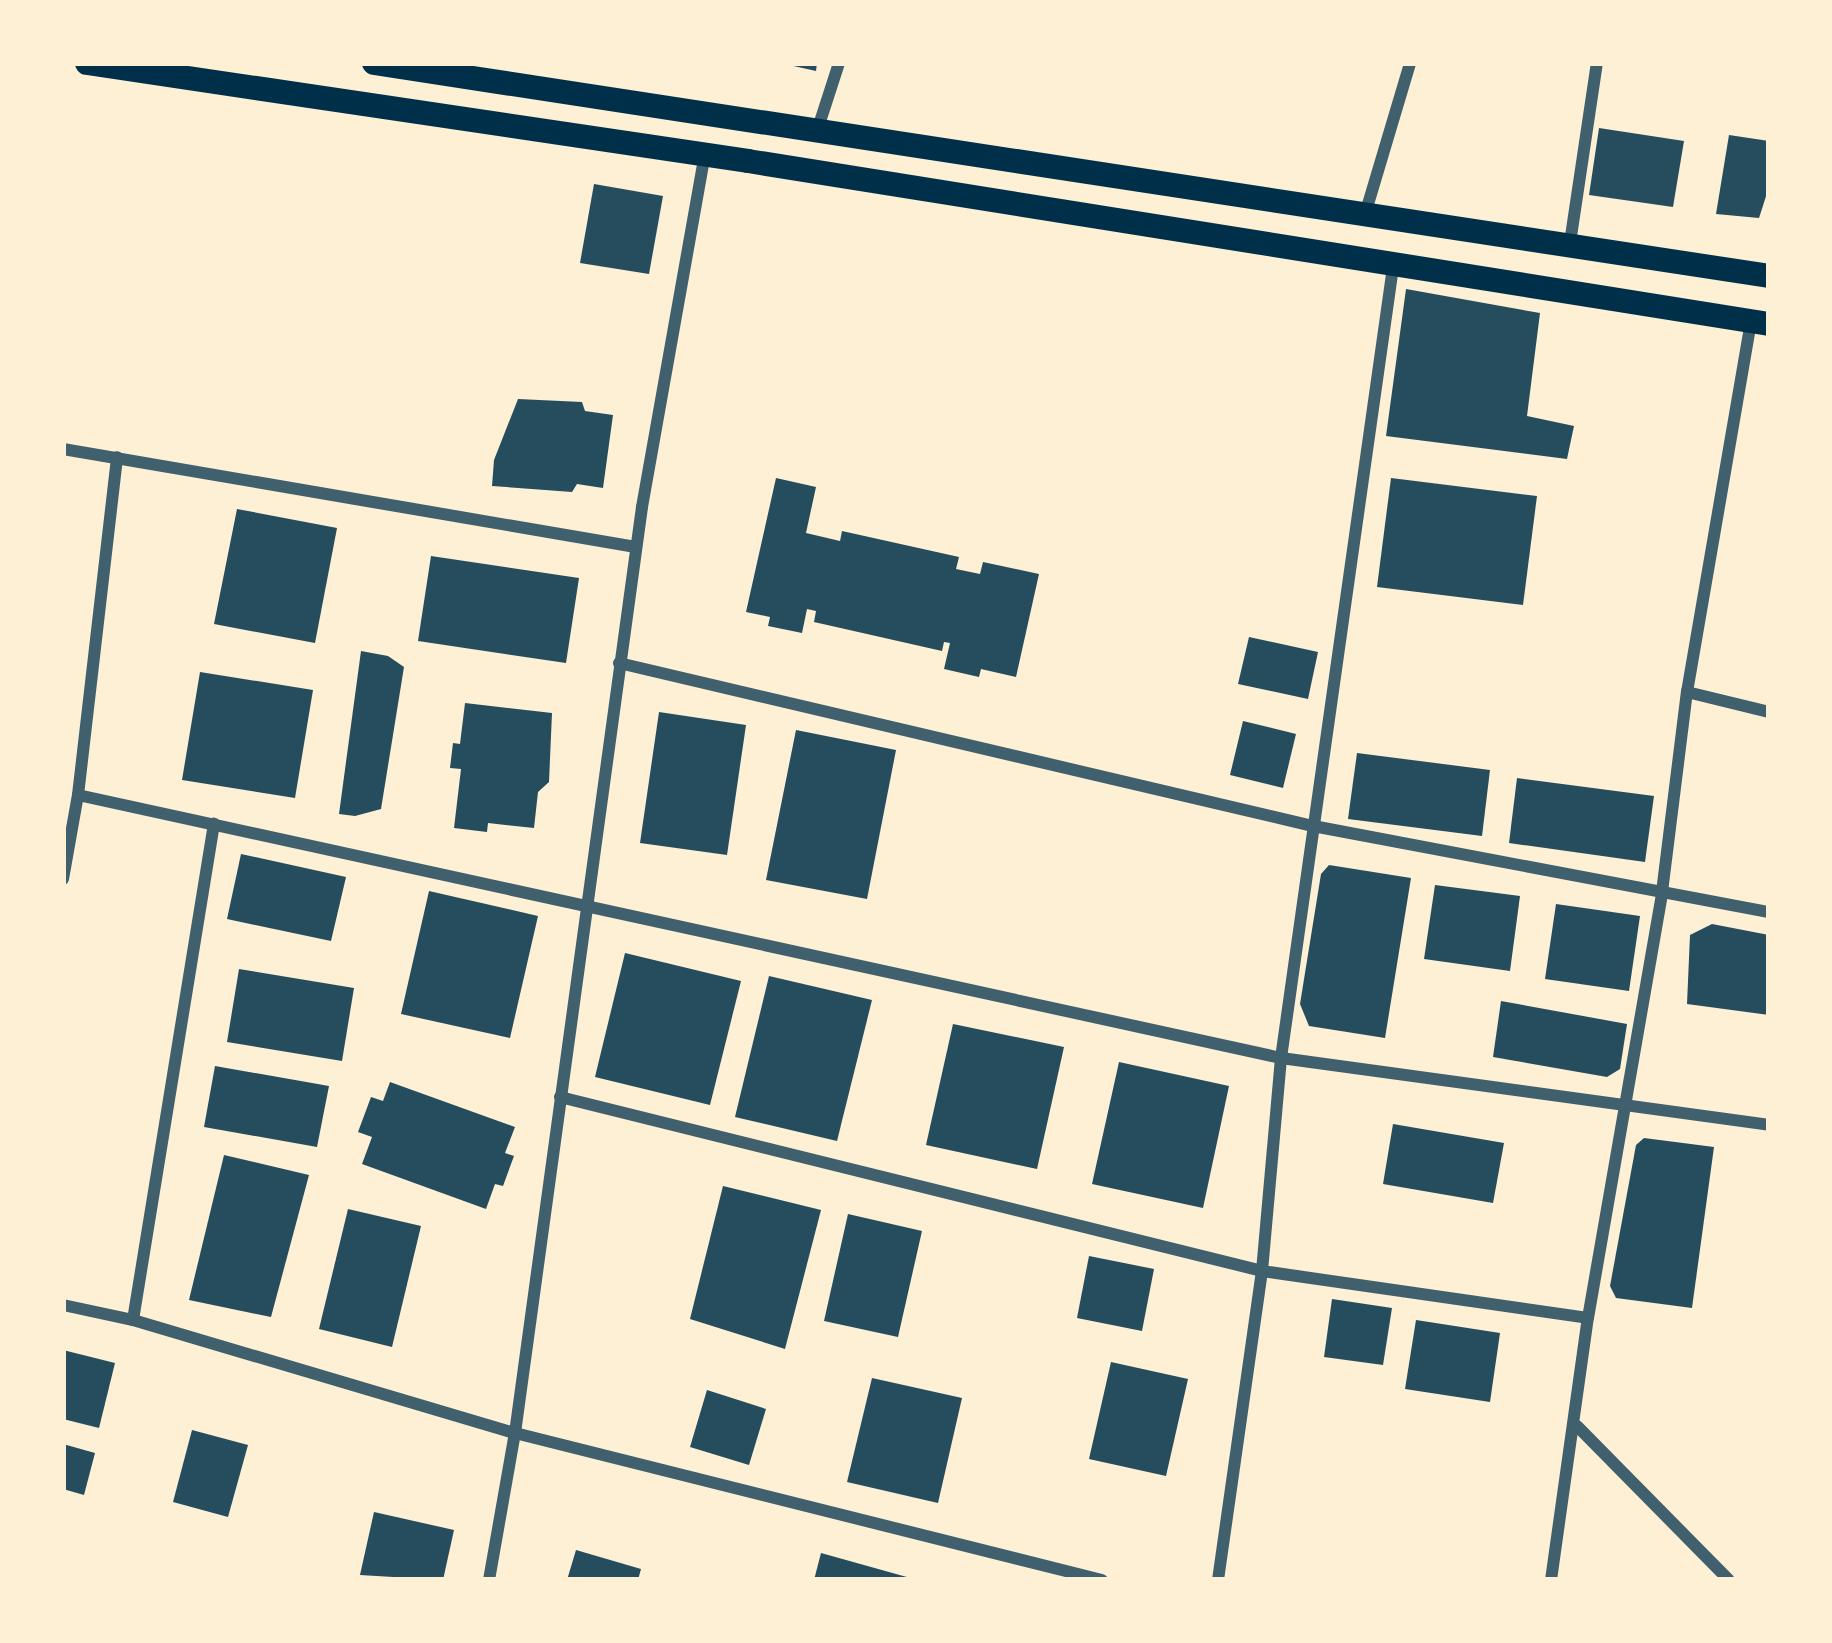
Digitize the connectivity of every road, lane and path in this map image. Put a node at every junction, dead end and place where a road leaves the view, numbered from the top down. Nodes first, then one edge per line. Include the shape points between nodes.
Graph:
1 (87, 63) edge
2 (374, 63) edge
3 (839, 63) edge
4 (1410, 63) edge
5 (1597, 63) edge
6 (818, 128) junction
7 (705, 155) junction
8 (1366, 211) junction
9 (1570, 243) junction
10 (1393, 267) junction
11 (1769, 276) edge
12 (1760, 322) edge
13 (63, 449) edge
14 (117, 457) junction
15 (636, 547) junction
16 (619, 663) junction
17 (1687, 692) junction
18 (1769, 712) edge
19 (78, 795) junction
20 (214, 824) junction
21 (1313, 826) junction
22 (63, 879) edge
23 (1662, 892) junction
24 (586, 904) junction
25 (1769, 912) edge
26 (1281, 1058) junction
27 (560, 1097) junction
28 (1626, 1101) junction
29 (1769, 1125) edge
30 (1262, 1271) junction
31 (63, 1305) edge
32 (1588, 1318) junction
33 (134, 1320) junction
34 (1576, 1426) junction
35 (515, 1433) junction
36 (489, 1580) edge
37 (1102, 1580) edge
38 (1218, 1580) edge
39 (1551, 1580) edge
40 (1729, 1580) edge

1 - 7 main road
2 - 6 main road
3 - 6 street
4 - 8 street
5 - 9 street
6 - 8 main road
7 - 10 main road
7 - 15 street
8 - 9 main road
9 - 11 main road
10 - 12 main road
10 - 21 street
12 - 17 street
13 - 14 street
14 - 15 street
14 - 19 street
15 - 16 street
16 - 21 street
16 - 24 street
17 - 18 street
17 - 23 street
19 - 20 street
19 - 22 street
20 - 24 street
20 - 33 street
21 - 23 street
21 - 26 street
23 - 25 street
23 - 28 street
24 - 26 street
24 - 27 street
26 - 28 street
26 - 30 street
27 - 30 street
27 - 35 street
28 - 29 street
28 - 32 street
30 - 32 street
30 - 38 street
31 - 33 street
32 - 34 street
33 - 35 street
34 - 39 street
34 - 40 street
35 - 36 street
35 - 37 street

